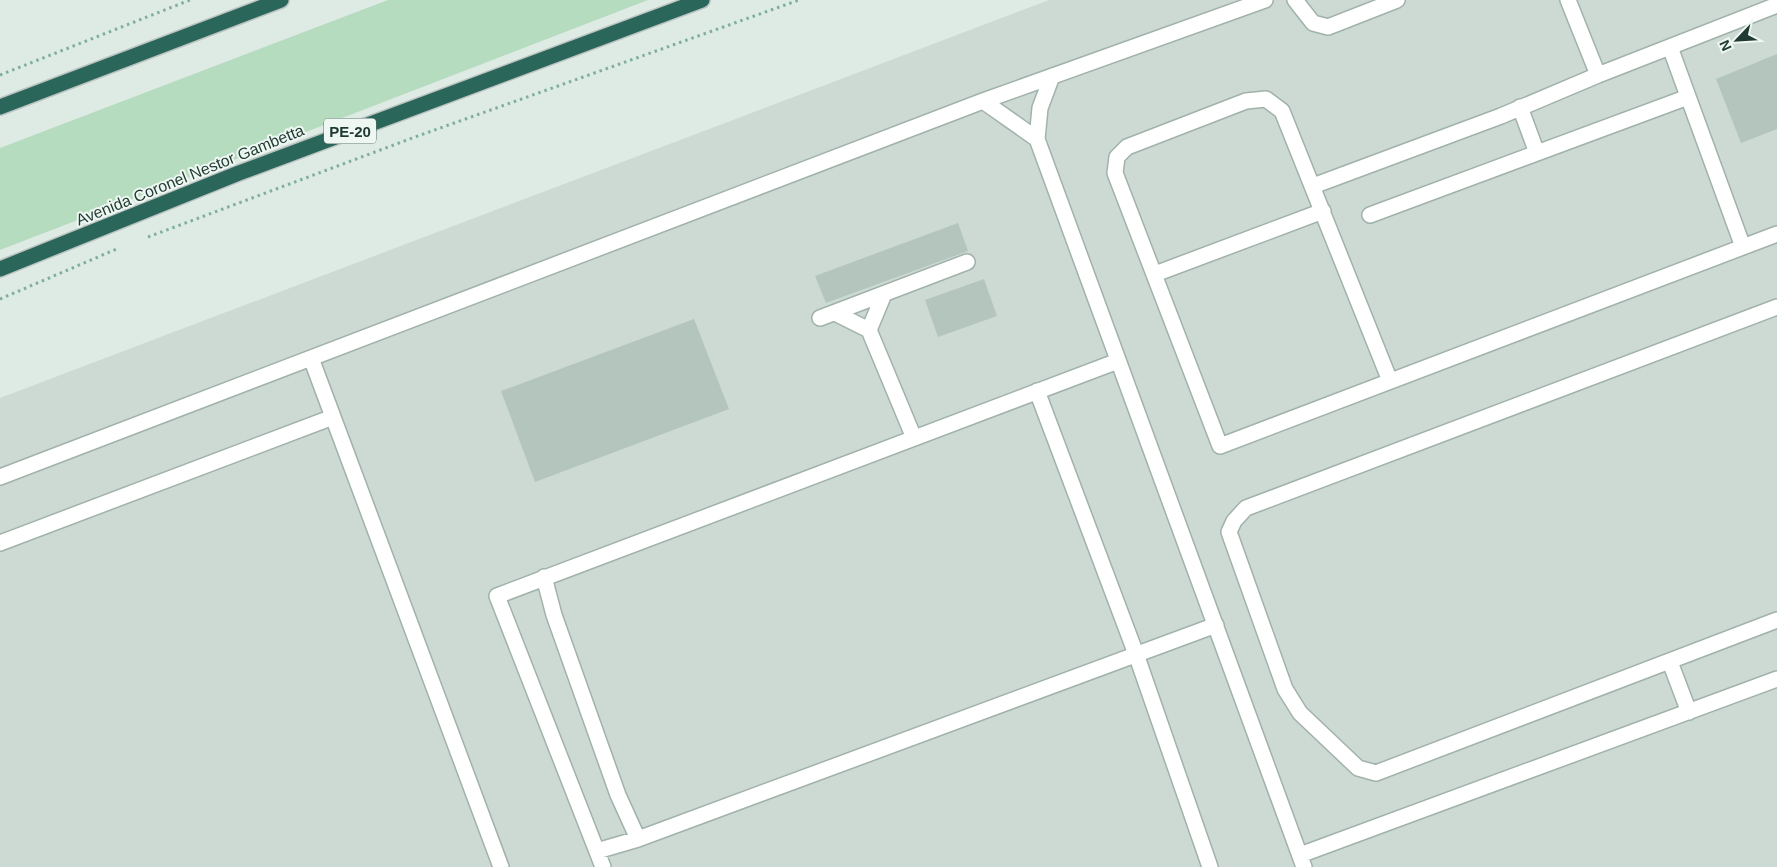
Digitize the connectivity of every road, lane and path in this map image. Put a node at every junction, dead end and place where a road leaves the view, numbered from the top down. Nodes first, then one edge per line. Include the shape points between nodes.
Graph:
1 (190, 0) edge
2 (281, 0) edge
3 (702, 0) edge
4 (799, 0) edge
5 (1265, 0) edge
6 (1295, 0) edge
7 (1398, 0) edge
8 (1568, 0) edge
9 (1777, 5) edge
10 (1670, 47) junction
11 (0, 75) edge
12 (1598, 75) junction
13 (1052, 76) junction
14 (1688, 97) junction
15 (983, 102) junction
16 (0, 107) edge
17 (1520, 107) junction
18 (1037, 139) junction
19 (1537, 153) junction
20 (1312, 186) junction
21 (1322, 211) junction
22 (1370, 215) dead end
23 (1777, 234) edge
24 (146, 238) dead end
25 (128, 245) dead end
26 (1743, 247) junction
27 (967, 262) dead end
28 (0, 269) edge
29 (1155, 274) junction
30 (884, 294) junction
31 (0, 298) edge
32 (1777, 307) edge
33 (835, 313) junction
34 (820, 318) dead end
35 (869, 330) junction
36 (311, 358) junction
37 (1118, 361) junction
38 (1390, 381) junction
39 (1037, 391) junction
40 (333, 417) junction
41 (914, 438) junction
42 (0, 477) edge
43 (0, 543) edge
44 (544, 577) junction
45 (1777, 620) edge
46 (1216, 625) junction
47 (1136, 654) junction
48 (1670, 662) junction
49 (1777, 679) edge
50 (1688, 712) junction
51 (638, 839) junction
52 (597, 851) junction
53 (1302, 861) edge
54 (501, 867) edge
55 (603, 867) edge
56 (1210, 867) edge

1 - 11 path
2 - 16 highway
3 - 28 highway, Avenida Coronel Nestor Gambetta / PE-20 via 239,173
4 - 24 path via 415,137
5 - 13 lane
6 - 7 lane via 1313,23 1328,27
8 - 12 lane
9 - 10 lane
10 - 12 lane
10 - 14 lane
12 - 17 lane
13 - 15 lane
13 - 18 lane via 1040,108
14 - 19 lane
14 - 26 lane
15 - 18 lane
15 - 36 lane
17 - 19 lane
17 - 20 lane
18 - 37 lane
19 - 22 lane
20 - 21 lane
20 - 29 lane via 1282,111 1266,99 1246,101 1127,147 1118,157 1115,173
21 - 29 lane
21 - 38 lane
23 - 26 lane
25 - 31 path
26 - 38 lane
27 - 30 lane
29 - 38 lane via 1220,446
30 - 33 lane
30 - 35 lane
32 - 48 lane via 1246,508 1229,532 1285,689 1300,713 1358,768 1376,773
33 - 34 lane
33 - 35 lane
35 - 41 lane
36 - 40 lane
36 - 42 lane
37 - 39 lane
37 - 46 lane
39 - 41 lane
39 - 47 lane
40 - 43 lane
40 - 54 lane
41 - 44 lane
44 - 51 lane via 554,615 618,795
44 - 52 lane via 497,596
45 - 48 lane
46 - 47 lane
46 - 53 lane
47 - 51 lane
47 - 56 lane
48 - 50 lane
49 - 50 lane
50 - 53 lane
51 - 52 lane
52 - 55 lane

